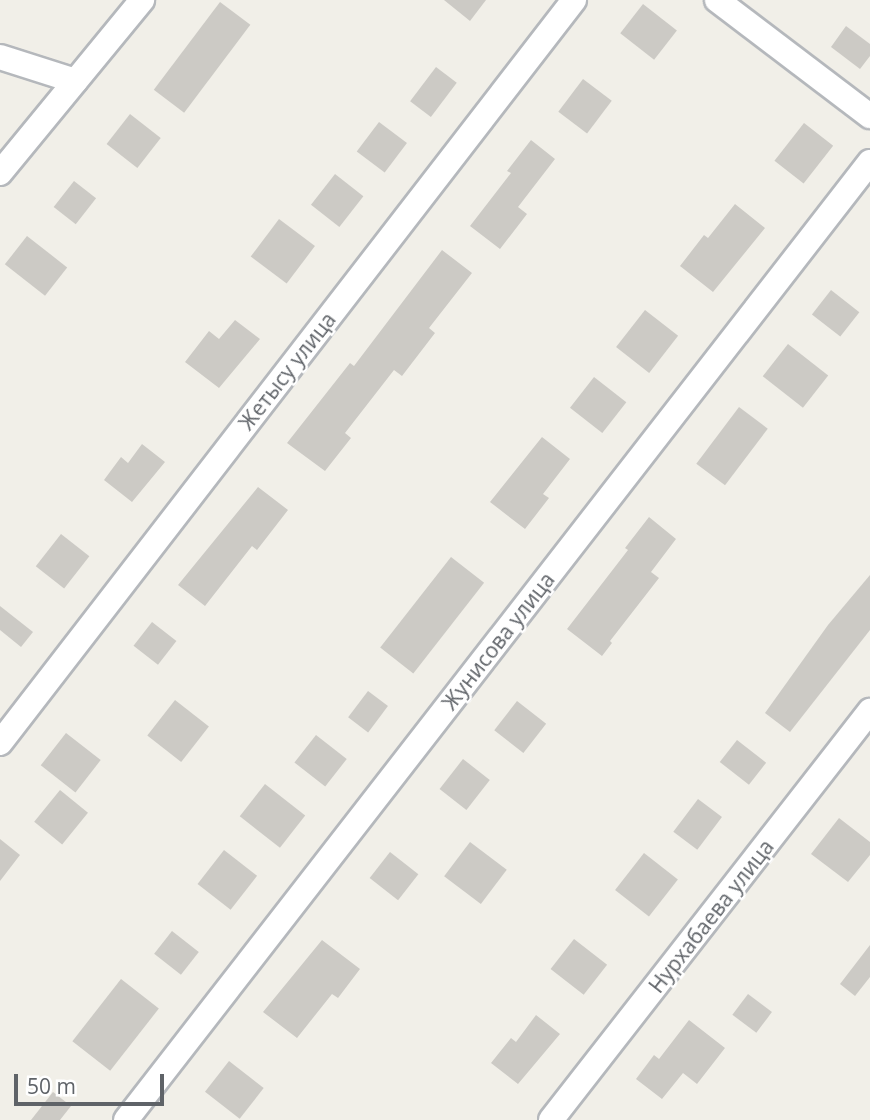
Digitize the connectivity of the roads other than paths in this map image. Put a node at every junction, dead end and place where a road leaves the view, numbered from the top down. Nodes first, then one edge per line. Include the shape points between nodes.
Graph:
1 (142, 0) edge
2 (574, 0) edge
3 (718, 0) edge
4 (0, 57) edge
5 (75, 81) junction
6 (870, 116) edge
7 (870, 162) edge
8 (0, 173) edge
9 (870, 711) edge
10 (0, 743) edge
11 (126, 1120) edge
12 (551, 1120) edge

1 - 5 street
2 - 10 street, Жетысу улица
3 - 6 street
4 - 5 street
5 - 8 street
7 - 11 street, Жунисова улица
9 - 12 street, Нурхабаева улица

